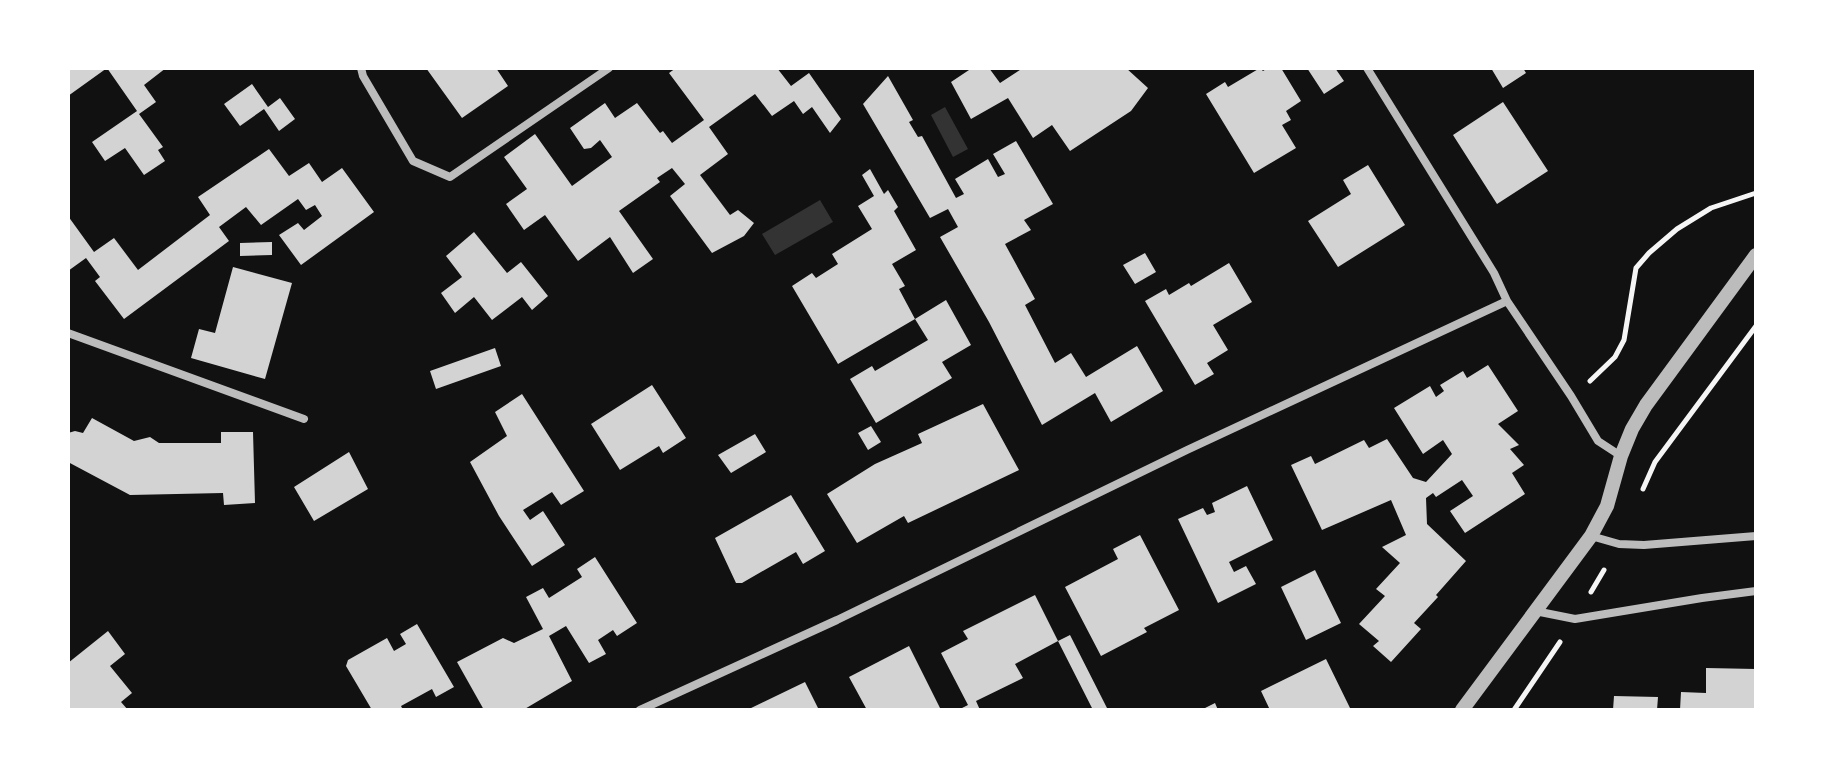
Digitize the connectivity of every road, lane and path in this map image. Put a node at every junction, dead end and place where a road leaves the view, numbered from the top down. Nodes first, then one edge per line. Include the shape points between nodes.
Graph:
1 (361, 68) edge
2 (609, 68) edge
3 (1367, 68) edge
4 (1756, 193) edge
5 (1756, 255) edge
6 (1507, 301) junction
7 (1756, 326) edge
8 (68, 333) edge
9 (1571, 396) junction
10 (304, 419) dead end
11 (1621, 456) junction
12 (1643, 490) dead end
13 (1591, 536) junction
14 (1756, 536) edge
15 (1756, 591) edge
16 (1535, 611) junction
17 (640, 710) edge
18 (1462, 710) edge

1 - 2 street via 413,161 450,177
3 - 6 street
4 - 9 path via 1711,208 1649,253 1636,268 1624,340 1615,357
5 - 11 street via 1646,405
6 - 9 street
6 - 17 street
7 - 12 path via 1655,462
8 - 10 street
9 - 11 street via 1598,441
11 - 13 street via 1607,506
13 - 14 street via 1644,545
13 - 16 street
15 - 16 street via 1575,619
16 - 18 street

